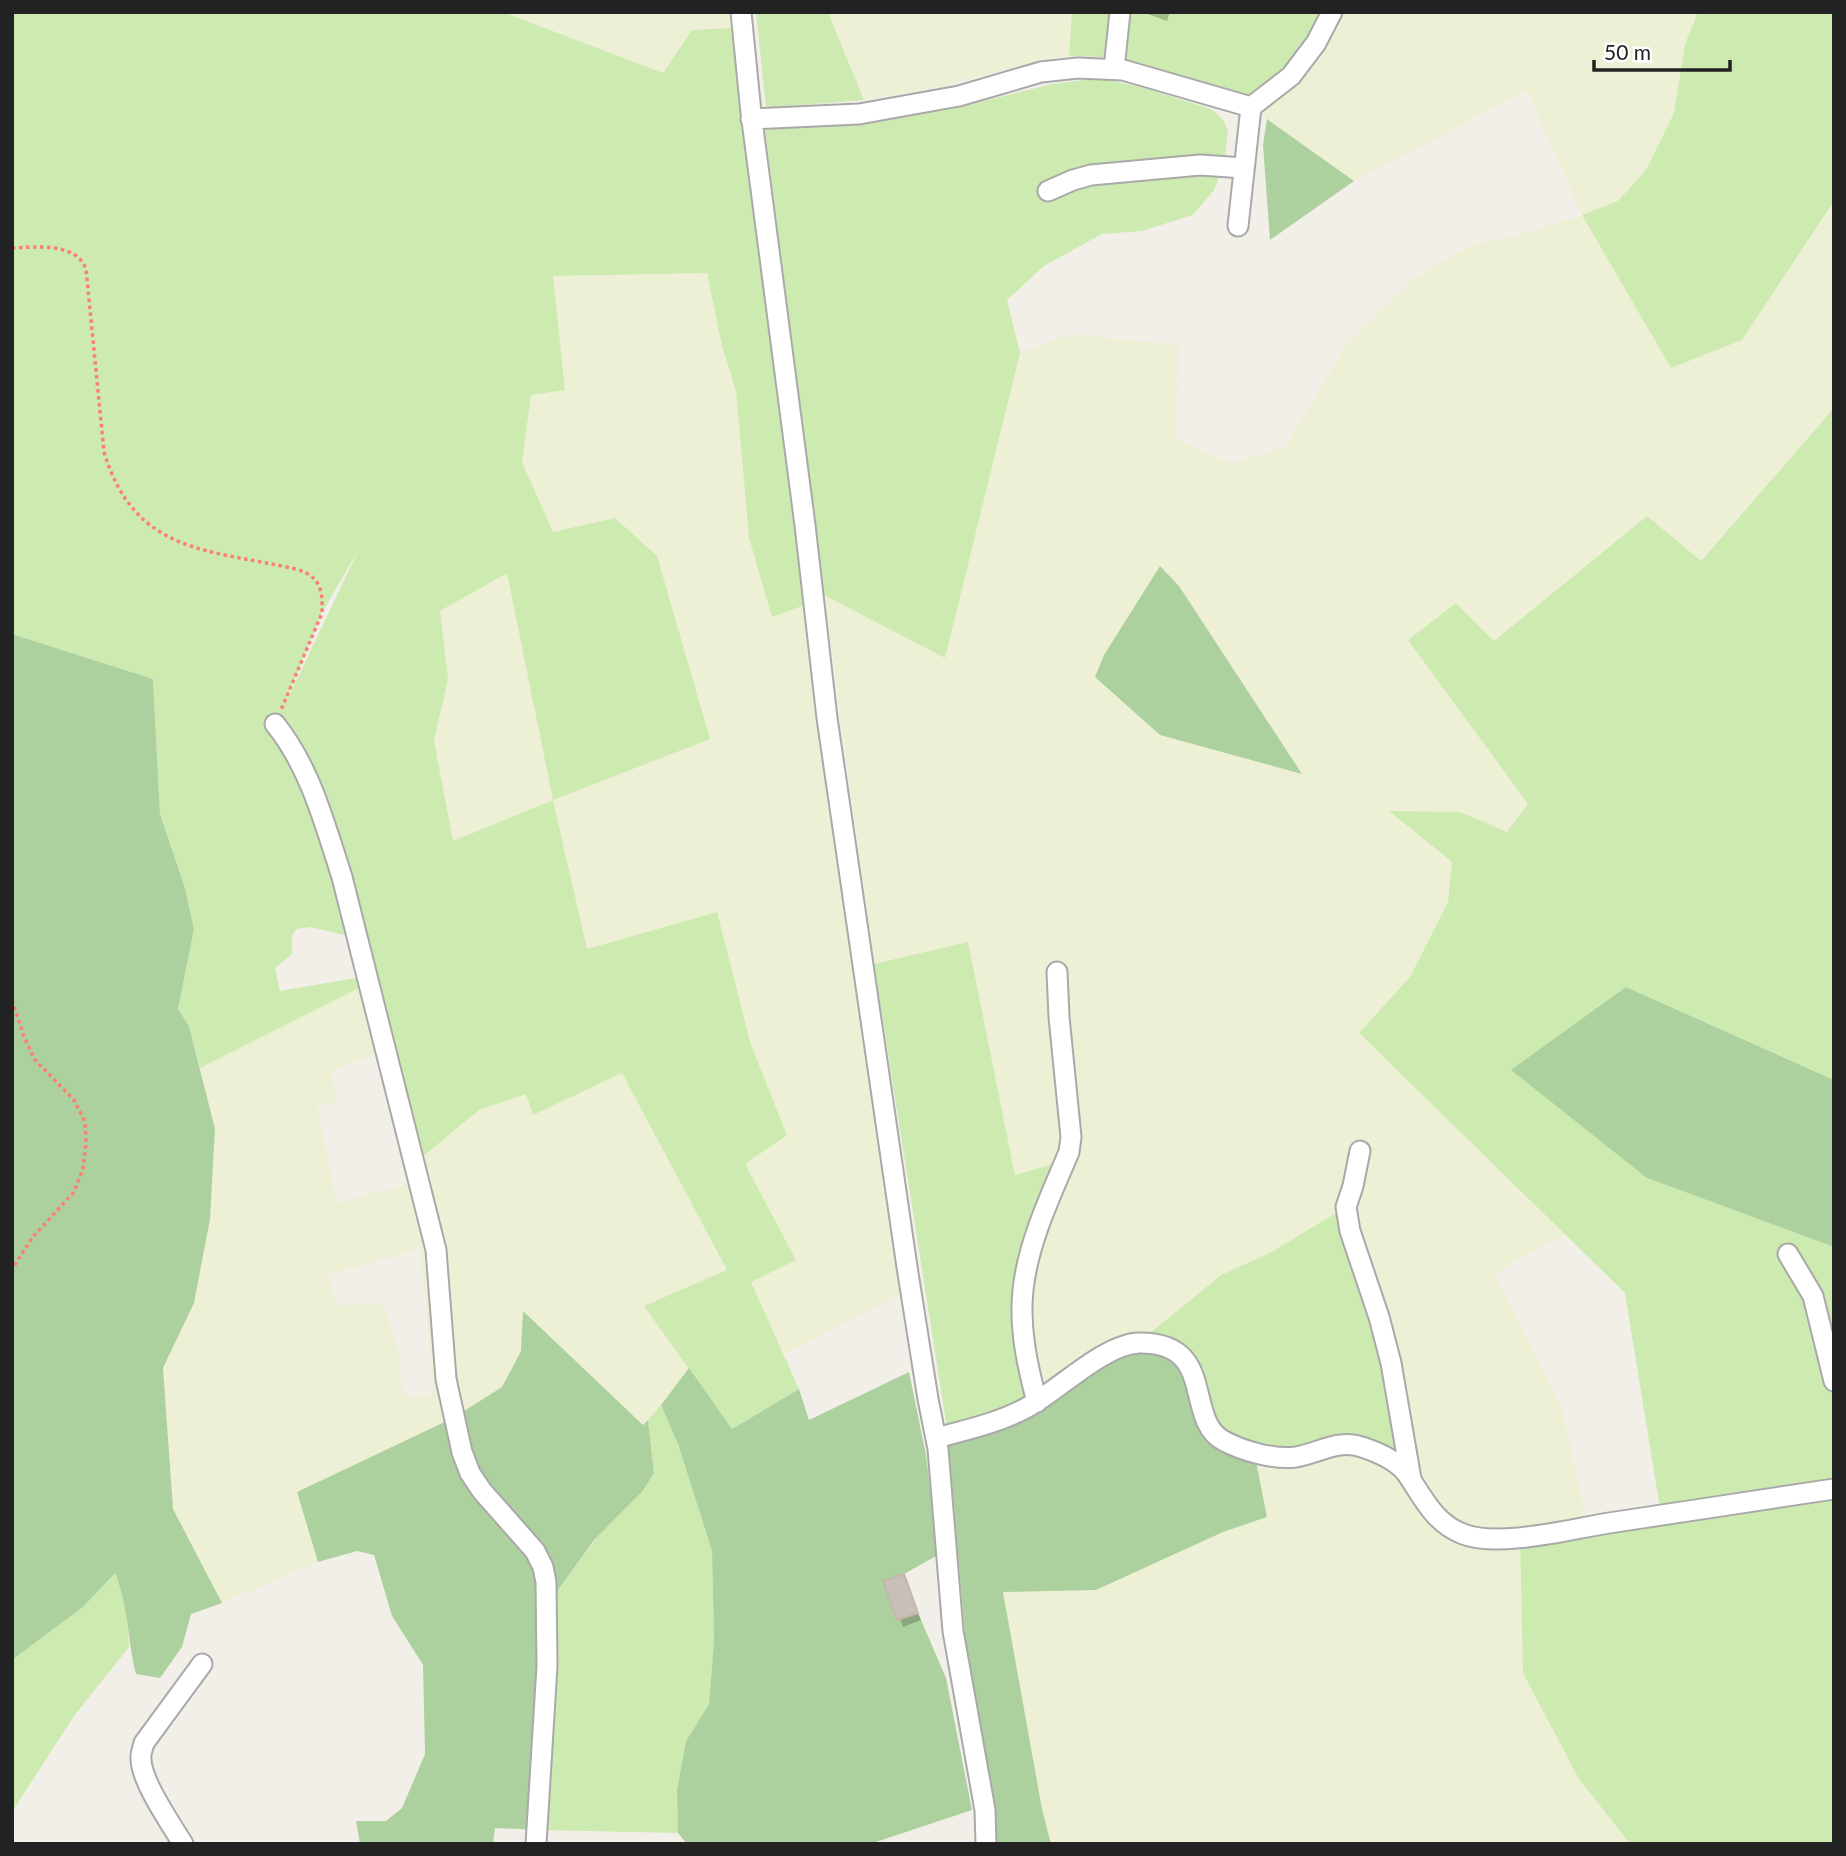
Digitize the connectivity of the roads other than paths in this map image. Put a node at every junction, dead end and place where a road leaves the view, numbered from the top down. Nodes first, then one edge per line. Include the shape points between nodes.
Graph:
1 (741, 12) edge
2 (1120, 12) edge
3 (1332, 12) edge
4 (1114, 69) junction
5 (1251, 107) junction
6 (751, 119) junction
7 (1244, 168) junction
8 (1048, 191) dead end
9 (1238, 226) dead end
10 (275, 724) road end
11 (1057, 972) dead end
12 (1360, 1151) dead end
13 (1788, 1254) dead end
14 (1834, 1381) edge
15 (1037, 1402) junction
16 (936, 1438) junction
17 (1412, 1483) junction
18 (1834, 1489) edge
19 (202, 1664) dead end
20 (183, 1844) edge
21 (536, 1844) edge
22 (986, 1844) edge

1 - 6 street
2 - 4 street
3 - 5 street via 1291,76
4 - 5 street
4 - 6 street via 1041,72 959,96 859,114
5 - 7 street
6 - 16 street via 827,718
7 - 8 street via 1200,165 1102,173
7 - 9 street
10 - 21 street via 291,745 331,843 406,1126 436,1250 446,1379 462,1452 482,1491 543,1567 548,1666
11 - 15 street via 1071,1137 1031,1248 1023,1290 1025,1351
12 - 17 street via 1346,1207 1391,1363
13 - 14 street via 1813,1296
15 - 16 street via 984,1425
15 - 17 street via 1113,1349 1139,1343 1155,1345 1168,1348 1189,1366 1210,1428 1225,1441 1277,1457 1333,1445 1359,1446 1392,1461
16 - 22 street via 953,1631 985,1810
17 - 18 street via 1436,1516 1461,1534 1479,1539 1533,1535
19 - 20 street via 144,1743 140,1759 154,1795

